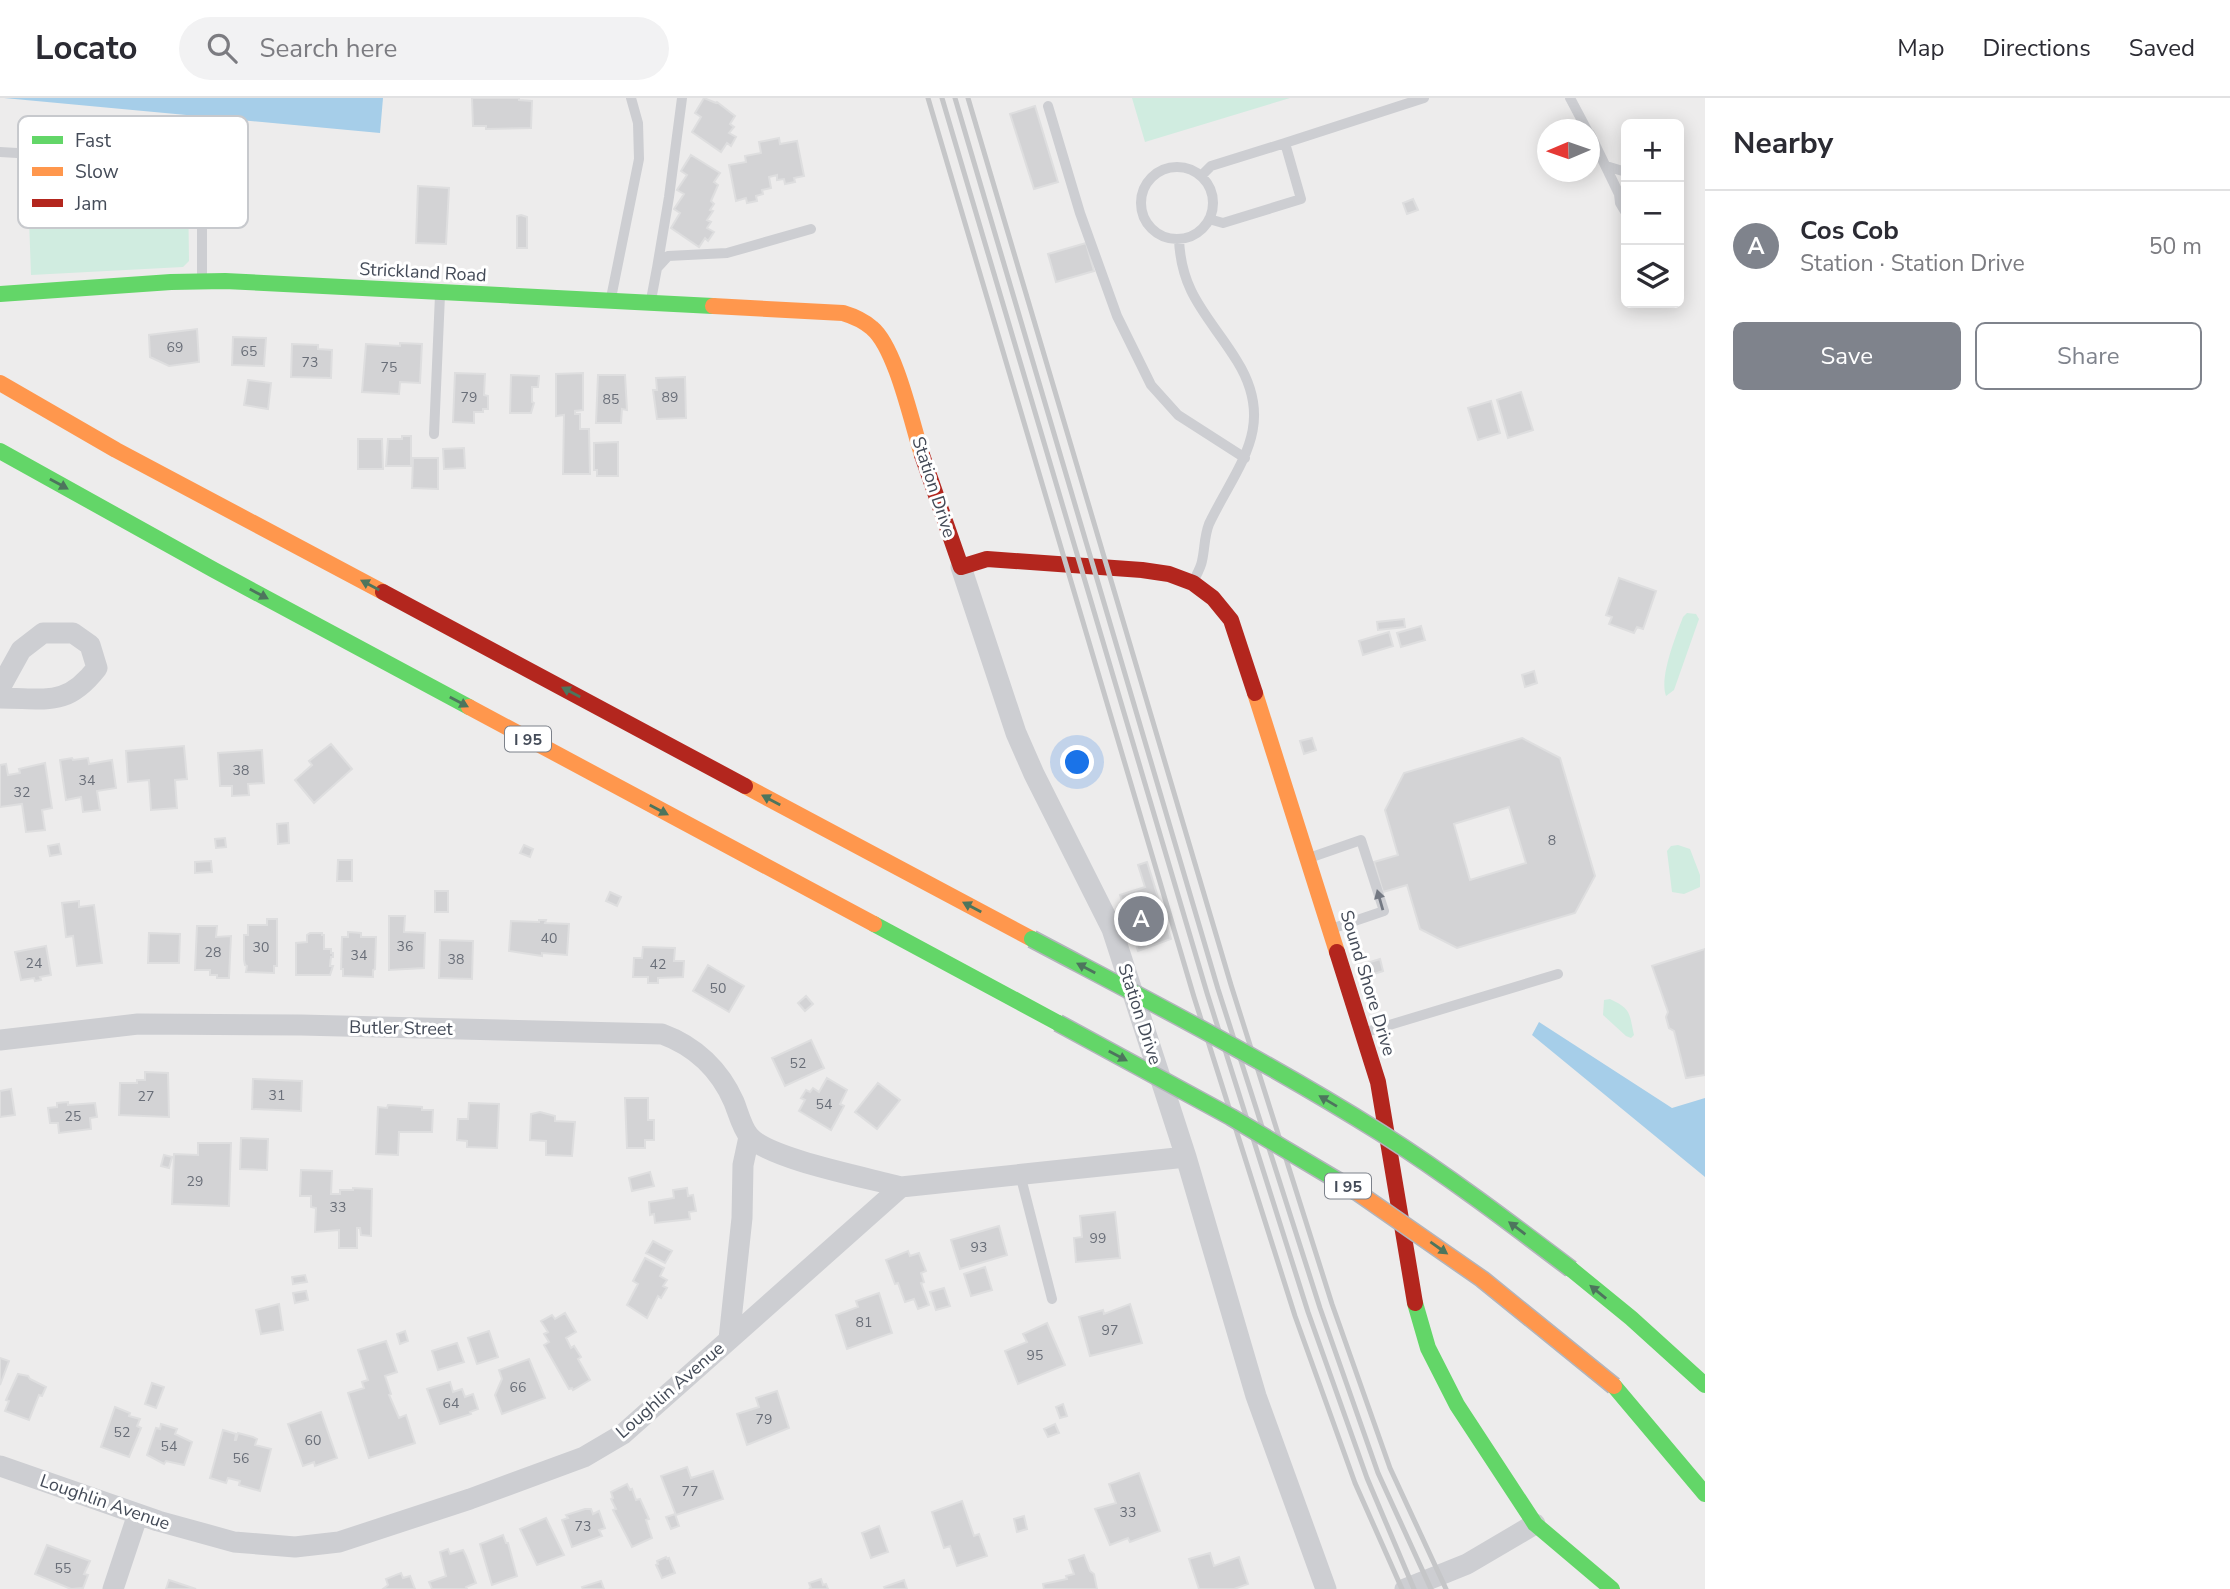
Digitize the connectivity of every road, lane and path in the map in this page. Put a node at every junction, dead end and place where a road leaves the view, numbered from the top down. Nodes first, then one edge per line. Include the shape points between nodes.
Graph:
1 (631, 98) edge
2 (682, 98) edge
3 (1424, 98) edge
4 (1570, 98) edge
5 (1048, 106) dead end
6 (1581, 119) edge
7 (1285, 143) junction
8 (0, 152) edge
9 (18, 153) edge
10 (1600, 154) edge
11 (1606, 166) junction
12 (1621, 170) edge
13 (1201, 176) junction
14 (1625, 182) edge
15 (1619, 194) junction
16 (1621, 205) edge
17 (1209, 219) junction
18 (202, 228) edge
19 (811, 229) dead end
20 (1179, 239) junction
21 (657, 268) junction
22 (202, 281) junction
23 (440, 292) junction
24 (0, 294) edge
25 (610, 300) junction
26 (651, 303) junction
27 (843, 313) joint
28 (0, 383) edge
29 (434, 433) dead end
30 (0, 451) edge
31 (1245, 458) junction
32 (961, 567) junction
33 (1193, 583) junction
34 (0, 688) edge
35 (0, 698) edge
36 (1309, 858) junction
37 (1331, 929) junction
38 (1558, 974) dead end
39 (1363, 1033) junction
40 (0, 1040) edge
41 (749, 1137) junction
42 (1186, 1157) junction
43 (1020, 1174) junction
44 (901, 1187) junction
45 (1052, 1299) dead end
46 (1631, 1318) junction
47 (729, 1339) junction
48 (1705, 1375) edge
49 (1705, 1385) edge
50 (1614, 1386) junction
51 (0, 1466) edge
52 (1705, 1470) edge
53 (1705, 1494) edge
54 (138, 1514) junction
55 (1535, 1524) junction
56 (113, 1589) edge
57 (1326, 1589) edge
58 (1405, 1589) edge
59 (1612, 1589) edge

1 - 25 lane via 638,123 639,159
2 - 21 lane
3 - 7 lane
4 - 6 lane
5 - 31 lane via 1117,316 1151,385 1178,415
7 - 13 lane via 1211,166
7 - 17 lane via 1301,199 1223,223
8 - 9 lane
10 - 11 lane
11 - 12 lane
11 - 15 lane
13 - 17 lane via 1211,192
13 - 20 lane via 1175,166 1162,170 1144,187 1144,218 1159,234
14 - 15 lane
15 - 16 lane
17 - 20 lane via 1200,230
18 - 22 lane
19 - 21 lane via 727,253 668,256
20 - 31 lane via 1180,263 1193,297 1239,363 1248,384 1254,428
21 - 26 lane
22 - 23 main road, Strickland Road
22 - 24 main road, Strickland Road
23 - 25 main road, Strickland Road
23 - 29 lane
25 - 26 main road, Strickland Road
26 - 27 main road, Strickland Road
27 - 32 main road, Station Drive via 874,329 890,352
46 -> 28 main road, bridge via 1500,1215 1381,1133 1248,1054 116,450
30 -> 50 main road, I 95, bridge via 1268,1138 1399,1220 1525,1311
31 - 33 lane via 1205,535 1202,562
32 - 33 main road, Sound Shore Drive via 987,559 1091,566 1157,571
32 - 42 street, Station Drive via 1016,733 1112,929
33 - 36 main road, Sound Shore Drive via 1220,605 1236,631
34 - 35 street via 20,650 43,633 73,633 90,645 97,668 83,685 61,698
36 - 37 main road, Sound Shore Drive
37 -> 36 lane via 1384,911 1361,840
37 - 39 main road, Sound Shore Drive
38 - 39 lane
39 - 55 main road, Sound Shore Drive via 1378,1082 1412,1292 1428,1348 1457,1405
40 - 41 street, Butler Street via 138,1024 662,1034 692,1048 720,1076
41 - 44 street via 810,1164
41 - 47 street
42 - 43 street
42 - 57 street, Station Drive via 1256,1396
43 - 44 street
43 - 45 lane
44 - 47 street, Loughlin Avenue
46 - 48 main road
46 - 49 main road
47 - 54 street, Loughlin Avenue via 623,1434 584,1457 339,1542 295,1547 234,1542
50 - 52 main road, I 95
50 - 53 main road
51 - 54 street, Loughlin Avenue
54 - 56 street
55 - 58 street via 1467,1564
55 - 59 main road, Sound Shore Drive

